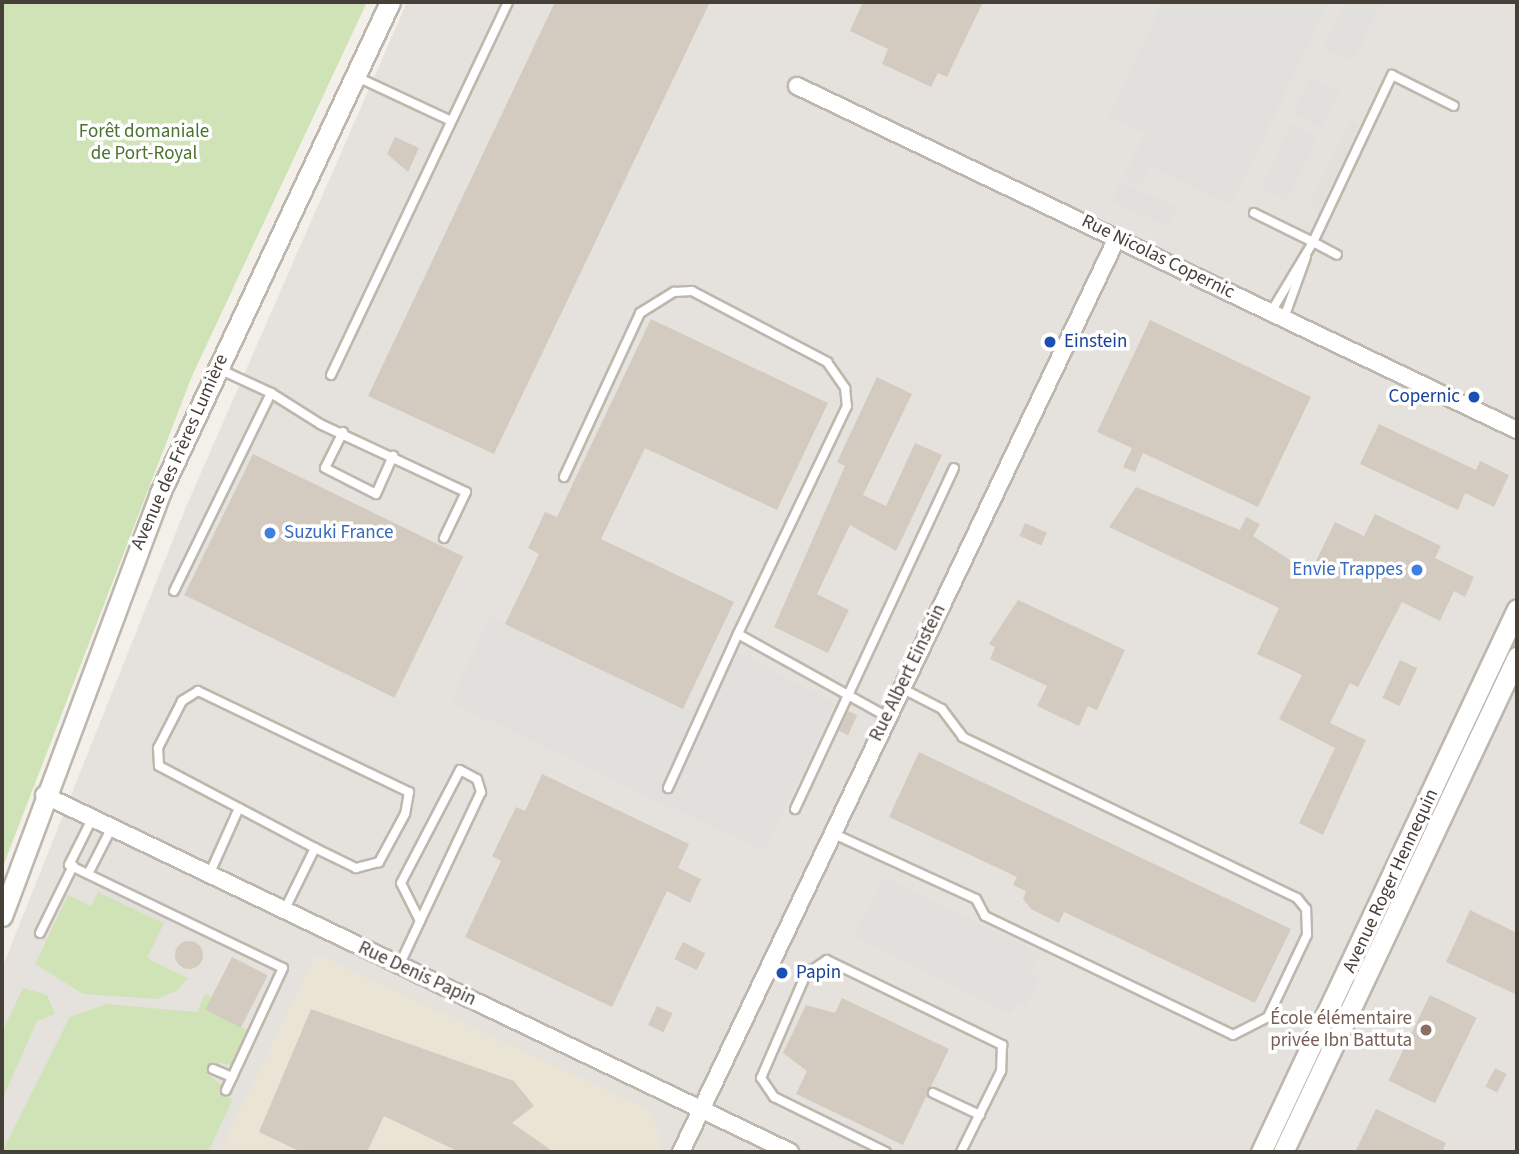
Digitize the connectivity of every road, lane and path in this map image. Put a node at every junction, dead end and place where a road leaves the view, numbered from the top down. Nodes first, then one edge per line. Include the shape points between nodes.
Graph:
1 (390, 2) edge
2 (508, 2) edge
3 (355, 76) junction
4 (797, 86) dead end
5 (1454, 106) dead end
6 (451, 121) junction
7 (1254, 213) dead end
8 (1117, 238) junction
9 (1313, 242) junction
10 (1337, 255) dead end
11 (1306, 257) junction
12 (1277, 315) junction
13 (217, 368) junction
14 (331, 375) dead end
15 (271, 393) junction
16 (1517, 430) edge
17 (343, 432) junction
18 (393, 456) junction
19 (954, 468) dead end
20 (564, 477) dead end
21 (444, 538) dead end
22 (174, 591) dead end
23 (1517, 609) edge
24 (738, 634) junction
25 (1517, 657) edge
26 (901, 688) junction
27 (845, 694) junction
28 (888, 717) junction
29 (668, 788) dead end
30 (44, 795) junction
31 (239, 808) junction
32 (794, 808) dead end
33 (92, 819) junction
34 (111, 829) junction
35 (832, 833) junction
36 (315, 848) junction
37 (73, 866) junction
38 (88, 873) junction
39 (209, 875) junction
40 (284, 911) junction
41 (2, 916) edge
42 (419, 921) junction
43 (40, 933) dead end
44 (399, 966) junction
45 (213, 1069) dead end
46 (232, 1077) junction
47 (226, 1090) dead end
48 (933, 1093) dead end
49 (701, 1110) junction
50 (980, 1115) junction
51 (882, 1151) edge
52 (681, 1152) edge
53 (790, 1152) edge
54 (961, 1152) edge
55 (1261, 1152) edge
56 (1283, 1152) edge

1 - 3 street, Avenue des Frères Lumière
2 - 6 lane
3 - 6 lane
3 - 13 street, Avenue des Frères Lumière
4 - 8 street, Rue Nicolas Copernic
5 - 9 lane via 1392,75
6 - 14 lane
7 - 9 lane
8 - 12 street, Rue Nicolas Copernic
8 - 26 street, Rue Albert Einstein
9 - 10 lane
9 - 11 lane
11 - 12 lane
11 - 12 lane
12 - 16 street, Rue Nicolas Copernic
13 - 15 lane
13 - 30 street, Avenue des Frères Lumière via 117,597
15 - 17 lane
15 - 22 lane
17 - 18 lane
17 - 18 lane via 325,468 376,494
18 - 21 lane via 466,492
19 - 27 lane
20 - 24 lane via 640,313 674,292 692,291 827,362 845,388 847,406
23 - 55 street, Avenue Roger Hennequin
24 - 27 lane
24 - 29 lane
25 - 56 street, Avenue Roger Hennequin
26 - 28 street, Rue Albert Einstein
26 - 35 lane via 942,709 963,737 1297,898 1306,909 1307,935 1269,1017 1233,1035 985,916 976,900
27 - 28 lane
27 - 32 lane
28 - 35 street, Rue Albert Einstein
30 - 33 street, Rue Denis Papin
30 - 41 street, Avenue des Frères Lumière
31 - 36 lane
31 - 36 lane via 159,766 158,748 182,701 198,691 409,792 405,814 379,862 356,868
31 - 39 lane
33 - 34 street, Rue Denis Papin
33 - 37 lane
34 - 38 lane
34 - 39 street, Rue Denis Papin
35 - 49 street, Rue Albert Einstein
36 - 40 lane
37 - 38 lane
37 - 43 lane
38 - 46 lane via 282,968
39 - 40 street, Rue Denis Papin
40 - 44 street, Rue Denis Papin
42 - 42 lane via 481,792 477,779 460,770 401,883
42 - 44 lane
44 - 49 street, Rue Denis Papin
45 - 46 lane
46 - 47 lane
48 - 50 lane
49 - 52 street, Rue Albert Einstein
49 - 53 street, Rue Denis Papin
50 - 51 lane via 1002,1071 1002,1045 827,960 806,974 761,1078 774,1097
50 - 54 lane

